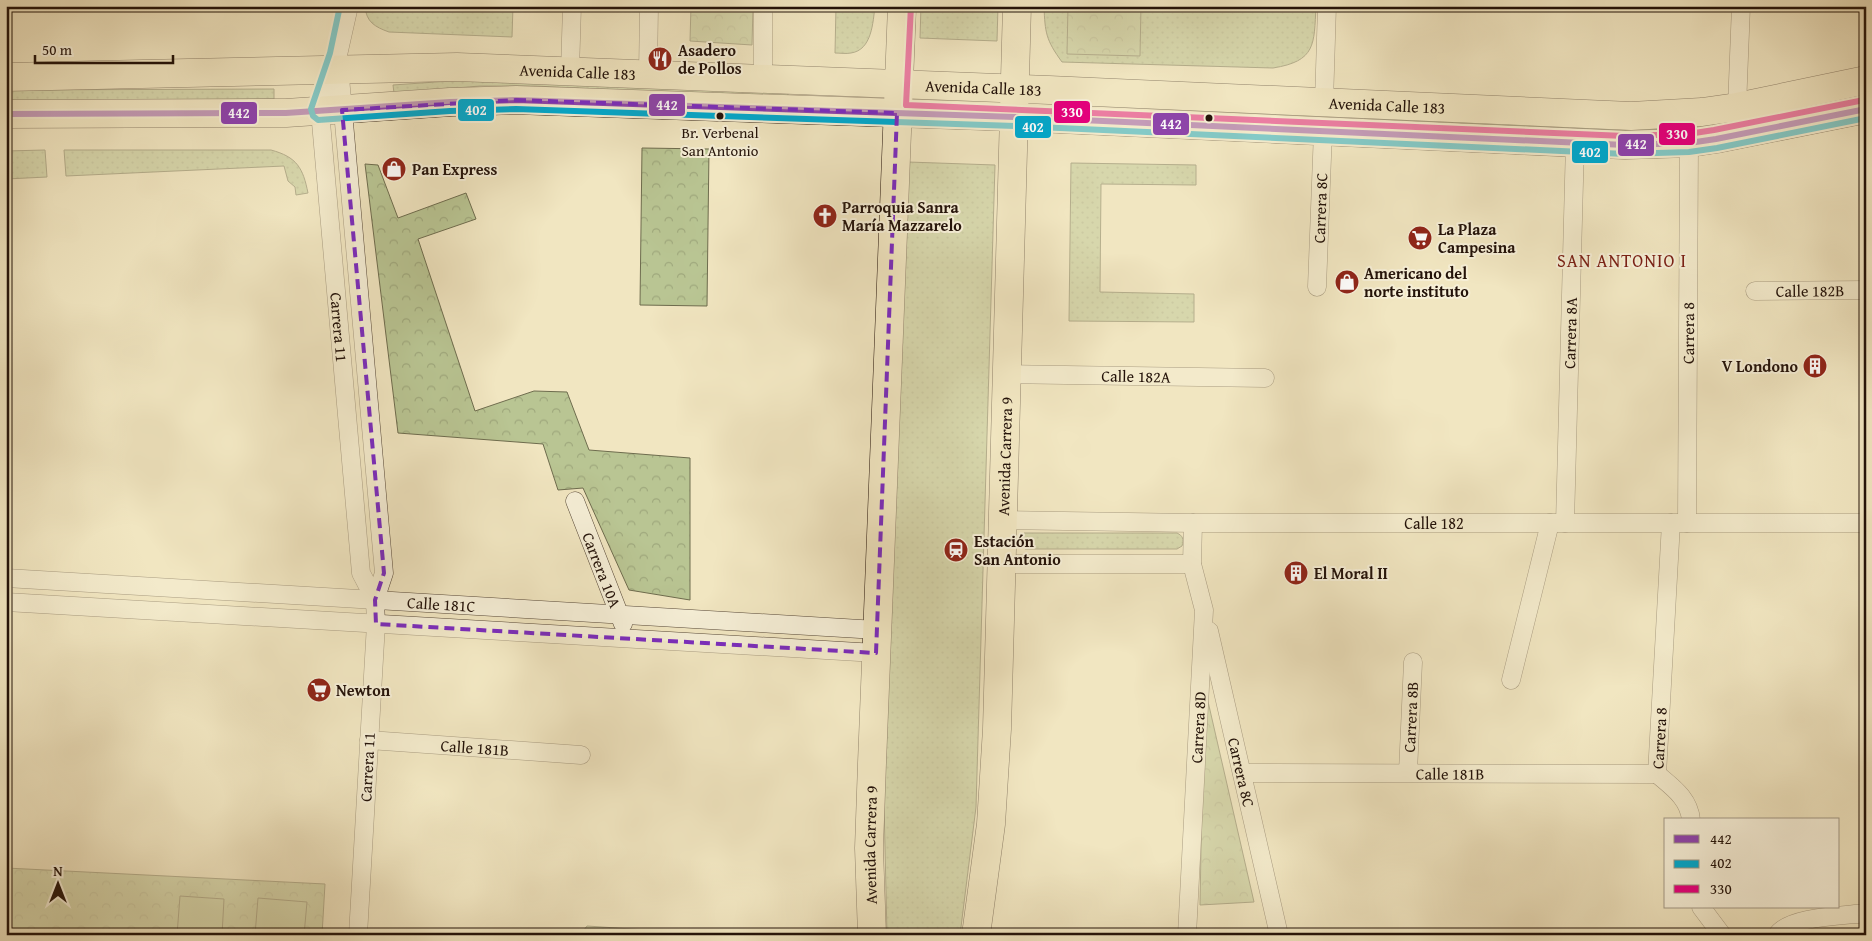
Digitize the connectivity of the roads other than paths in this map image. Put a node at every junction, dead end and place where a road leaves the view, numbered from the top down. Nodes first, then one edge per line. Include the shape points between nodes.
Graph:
1 (348, 6) edge
2 (572, 6) edge
3 (649, 6) edge
4 (763, 6) edge
5 (902, 6) edge
6 (1017, 6) edge
7 (1327, 6) edge
8 (1740, 6) edge
9 (337, 65) junction
10 (570, 71) junction
11 (648, 74) junction
12 (6, 77) edge
13 (763, 79) junction
14 (1866, 80) edge
15 (898, 84) junction
16 (1016, 89) junction
17 (1324, 102) junction
18 (1737, 107) junction
19 (1866, 109) edge
20 (331, 111) junction
21 (897, 113) junction
22 (6, 114) edge
23 (1015, 117) junction
24 (1323, 131) junction
25 (1689, 142) junction
26 (1575, 143) junction
27 (1317, 287) dead end
28 (1866, 290) edge
29 (1755, 291) dead end
30 (1007, 374) junction
31 (1265, 378) dead end
32 (574, 501) dead end
33 (1003, 520) junction
34 (1193, 522) junction
35 (1557, 523) junction
36 (1679, 523) junction
37 (1866, 523) edge
38 (1002, 564) junction
39 (1192, 564) junction
40 (6, 578) edge
41 (375, 600) junction
42 (6, 602) edge
43 (1204, 610) junction
44 (619, 615) junction
45 (376, 624) junction
46 (629, 639) junction
47 (876, 642) junction
48 (1413, 662) dead end
49 (1511, 680) dead end
50 (369, 740) junction
51 (581, 755) dead end
52 (1408, 772) junction
53 (1242, 773) junction
54 (1657, 774) junction
55 (1691, 818) edge
56 (1702, 908) edge
57 (1866, 913) edge
58 (358, 935) edge
59 (872, 935) edge
60 (976, 935) edge
61 (1187, 935) edge
62 (1279, 935) edge
63 (1722, 935) edge
64 (1777, 935) edge

1 - 9 street, Carrera 11
2 - 10 street
3 - 11 street
4 - 13 street
5 - 15 main road, Avenida Carrera 9
6 - 16 main road, Avenida Carrera 9
7 - 17 street
8 - 18 street
9 - 10 main road, Avenida Calle 183
9 - 12 main road, Avenida Calle 183
9 - 20 street, Carrera 11
10 - 11 main road, Avenida Calle 183
11 - 13 main road, Avenida Calle 183
13 - 15 main road, Avenida Calle 183
14 - 18 main road, Avenida Calle 183
15 - 16 main road, Avenida Calle 183
15 - 21 main road, Avenida Carrera 9
16 - 17 main road, Avenida Calle 183
16 - 23 main road, Avenida Carrera 9
17 - 18 main road, Avenida Calle 183 via 1631,116
19 - 25 main road, Avenida Calle 183 via 1745,135
20 - 21 main road, Avenida Calle 183 via 516,100
20 - 22 main road, Avenida Calle 183
20 - 41 street, Carrera 11 via 361,572
20 - 41 street, Carrera 11 via 384,573
21 - 23 main road, Avenida Calle 183
21 - 47 main road, Avenida Carrera 9
23 - 24 main road, Avenida Calle 183
23 - 30 main road, Avenida Carrera 9
24 - 26 main road, Avenida Calle 183
24 - 27 street, Carrera 8C
25 - 26 main road, Avenida Calle 183
25 - 36 street, Carrera 8
26 - 35 street, Carrera 8A
28 - 29 street, Calle 182B
30 - 31 street, Calle 182A
30 - 33 main road, Avenida Carrera 9
32 - 44 street, Carrera 10A
33 - 34 street, Calle 182
33 - 38 main road, Avenida Carrera 9
34 - 35 street, Calle 182
34 - 39 street, Carrera 8D
35 - 36 street, Calle 182
35 - 49 street, Carrera 8A
36 - 37 street, Calle 182
36 - 54 street, Carrera 8
38 - 39 street
38 - 60 main road, Avenida Carrera 9 via 991,816
39 - 43 street, Carrera 8D
40 - 41 street, Calle 181C
41 - 44 street, Calle 181C
41 - 45 street, Carrera 11
42 - 45 street, Calle 181C
43 - 53 street, Carrera 8C
43 - 61 street, Carrera 8D
44 - 46 street, Carrera 10A
44 - 47 street, Calle 181C
45 - 46 street, Calle 181C
45 - 50 street, Carrera 11
46 - 47 street, Calle 181C
47 - 59 main road, Avenida Carrera 9 via 869,848
48 - 52 street, Carrera 8B
50 - 51 street, Calle 181B
50 - 58 street, Carrera 11
52 - 53 street, Calle 181B
52 - 54 street, Calle 181B
53 - 62 street, Carrera 8C
54 - 55 street, Carrera 8 via 1683,797
56 - 63 street
57 - 64 street via 1796,921

